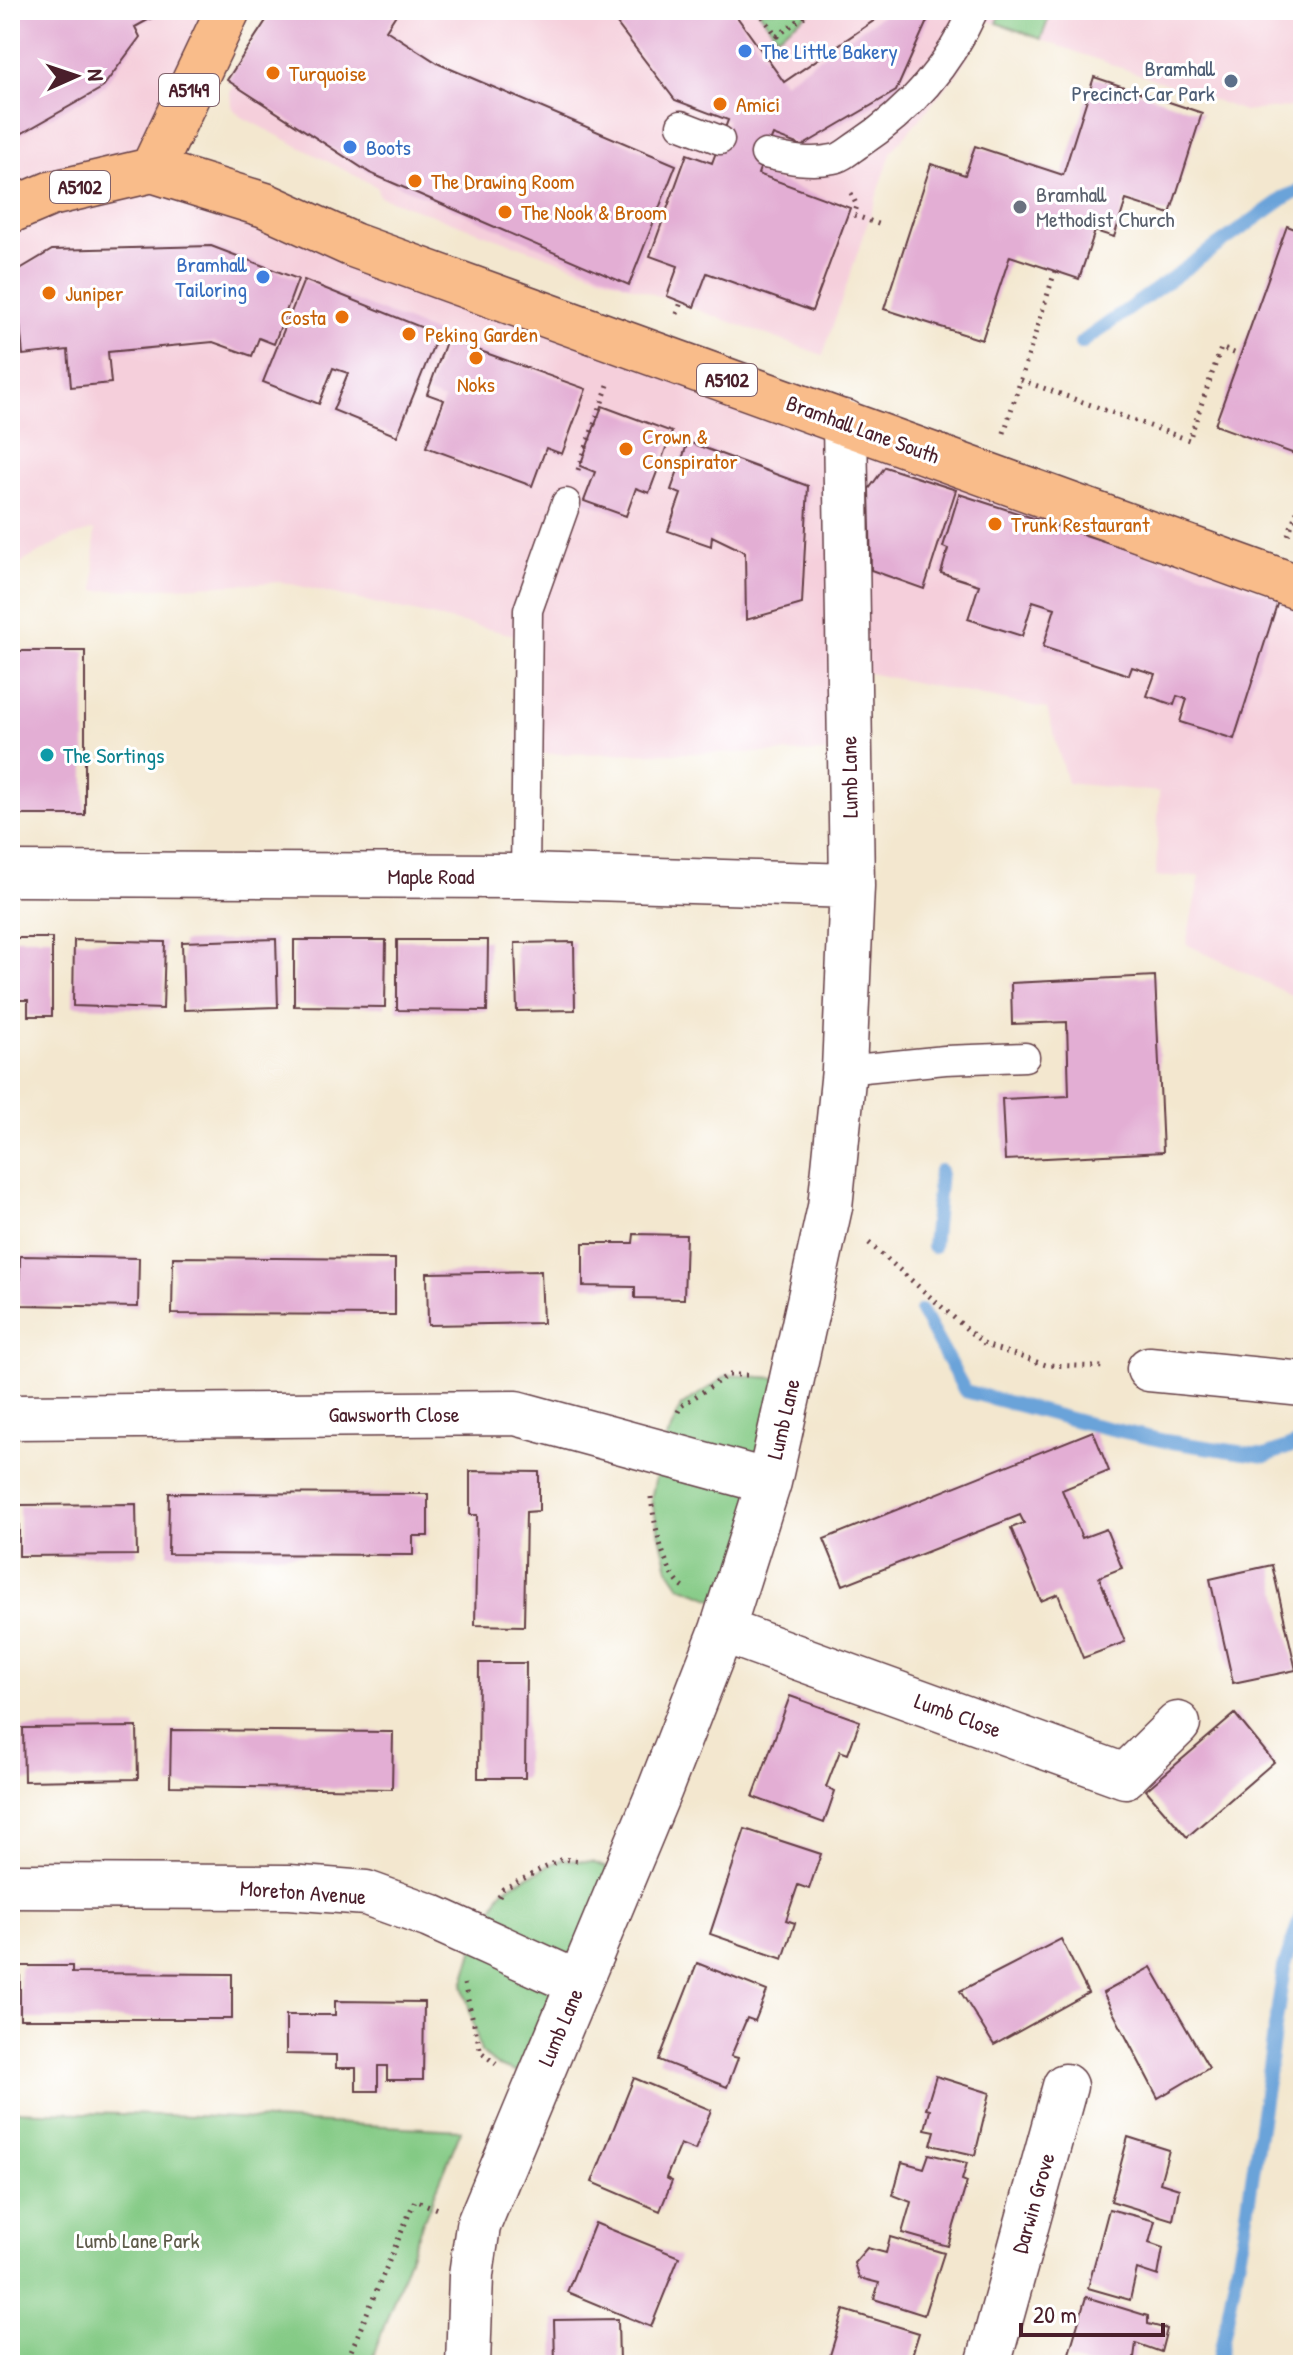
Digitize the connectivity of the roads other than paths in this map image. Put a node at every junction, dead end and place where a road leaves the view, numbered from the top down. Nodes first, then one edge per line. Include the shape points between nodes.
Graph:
1 (228, 10) edge
2 (974, 10) edge
3 (681, 125) dead end
4 (720, 140) dead end
5 (765, 154) dead end
6 (152, 170) junction
7 (10, 211) edge
8 (845, 422) junction
9 (566, 503) road end
10 (1303, 589) edge
11 (10, 874) edge
12 (525, 876) junction
13 (852, 886) junction
14 (1025, 1057) dead end
15 (844, 1070) junction
16 (1149, 1369) road end
17 (1303, 1384) edge
18 (10, 1417) edge
19 (769, 1482) junction
20 (722, 1630) junction
21 (1178, 1724) dead end
22 (10, 1886) edge
23 (578, 1983) junction
24 (1065, 2086) dead end
25 (468, 2365) edge
26 (988, 2365) edge

1 - 6 main road, A5149
2 - 5 lane via 919,96 880,130 836,159 802,161
3 - 4 lane
6 - 7 main road, A5102 via 50,194
6 - 8 main road, Bramhall Lane South / A5102 via 265,205 353,245
8 - 10 main road, Bramhall Lane South / A5102
8 - 13 street, Lumb Lane
9 - 12 lane via 528,610
11 - 12 street, Maple Road
12 - 13 street, Maple Road
13 - 15 street, Lumb Lane
14 - 15 lane
15 - 19 street, Lumb Lane via 830,1207
16 - 17 street
18 - 19 street, Gawsworth Close via 516,1413
19 - 20 street, Lumb Lane
20 - 21 street, Lumb Close via 1125,1776
20 - 23 street, Lumb Lane
22 - 23 street, Moreton Avenue via 289,1887 366,1893
23 - 25 street, Lumb Lane via 478,2226
24 - 26 street, Darwin Grove

